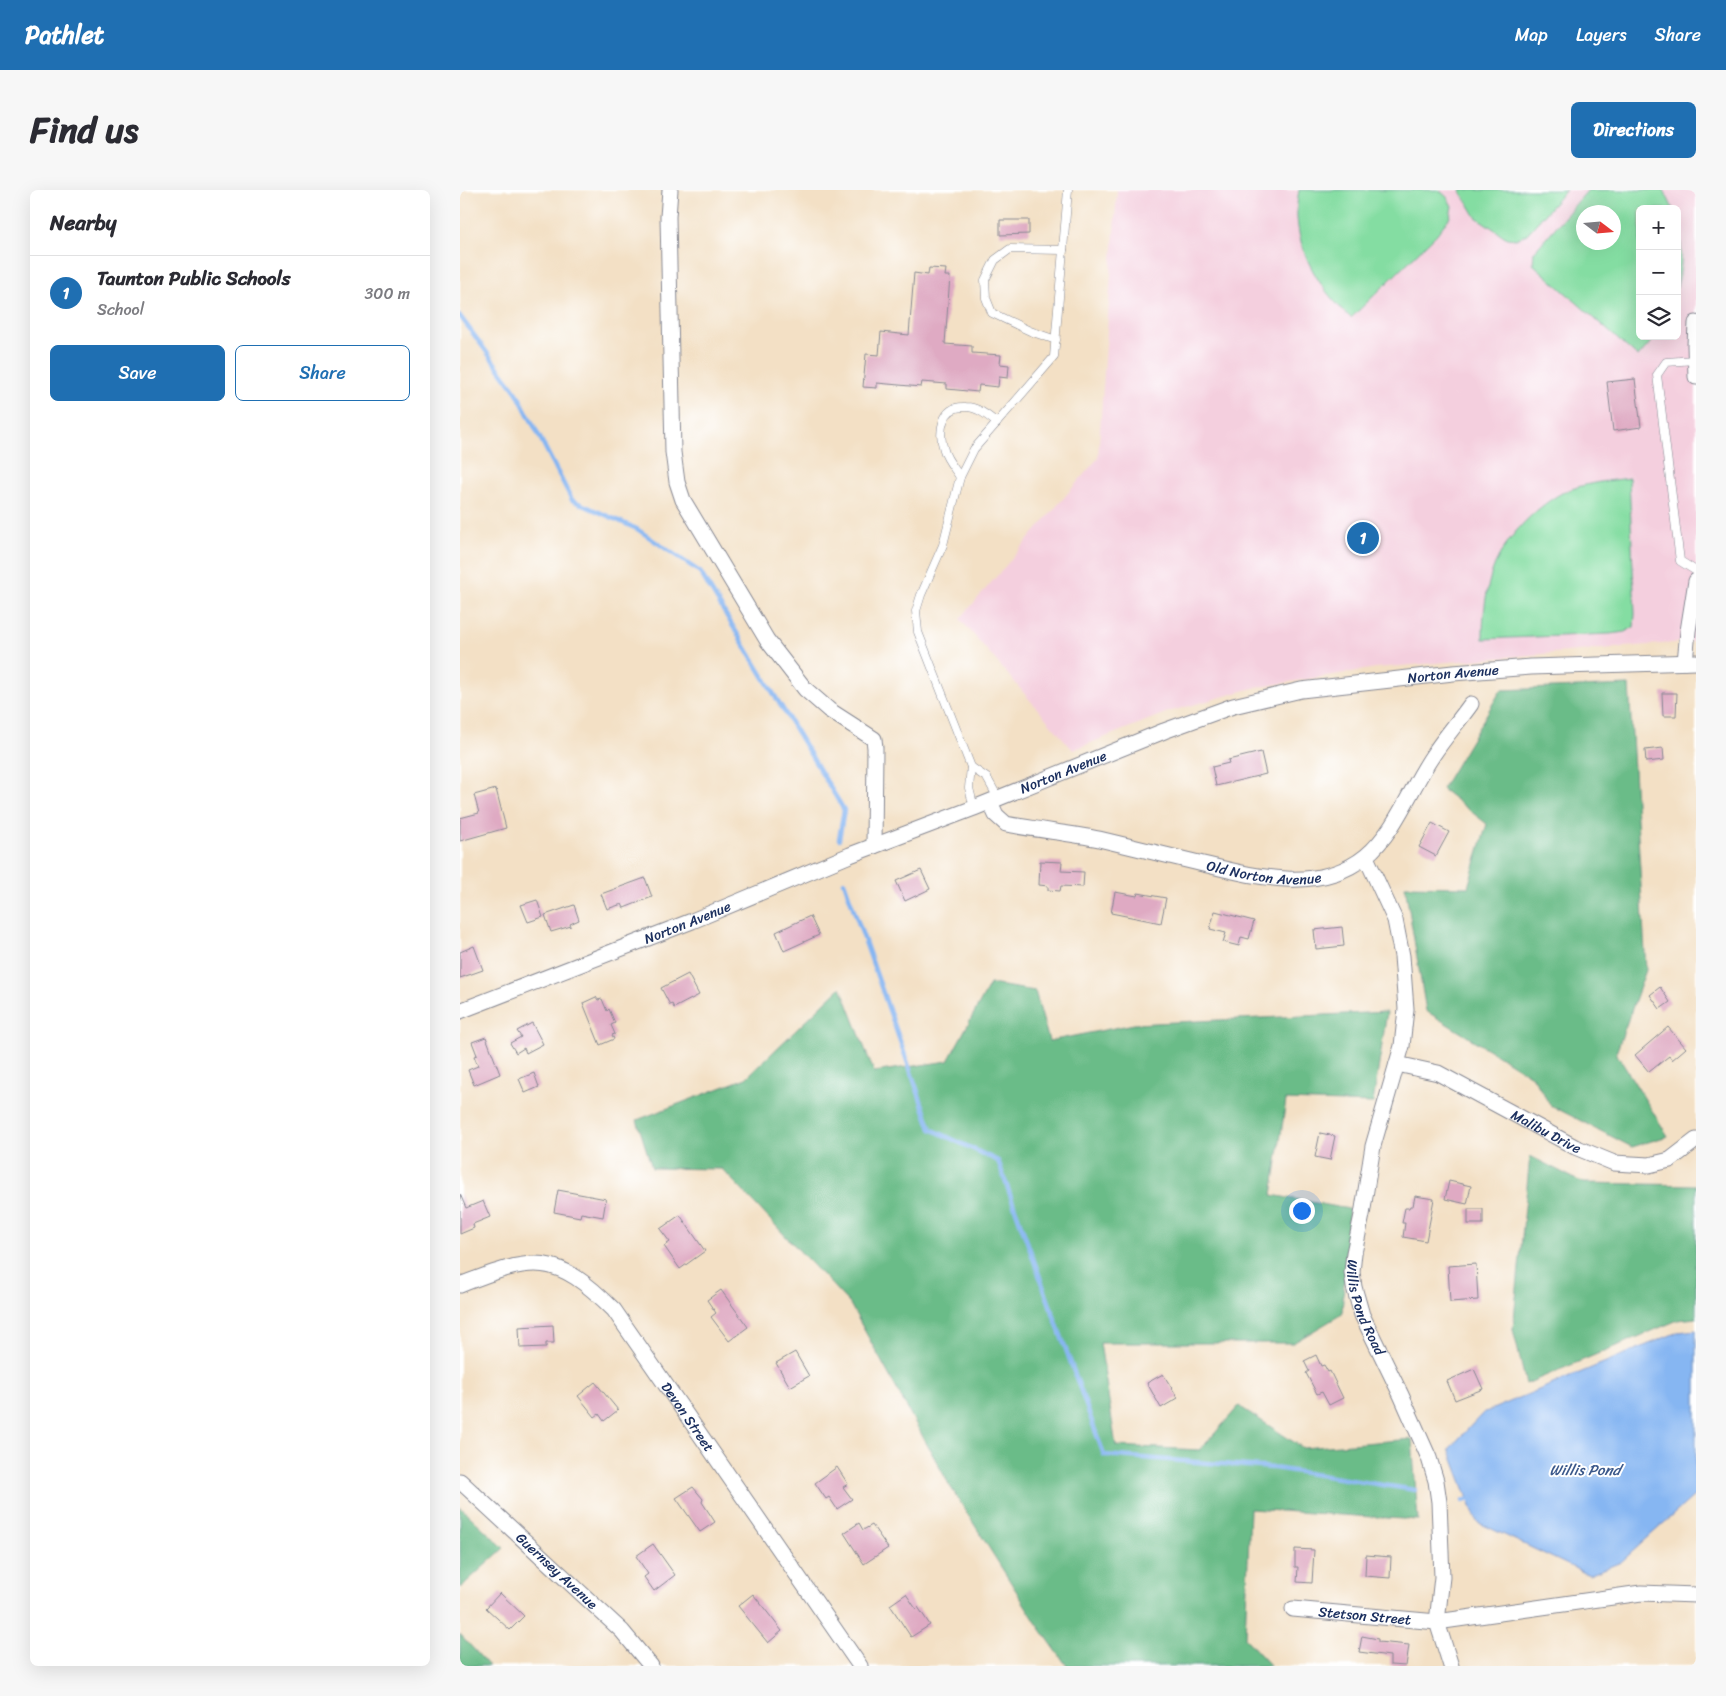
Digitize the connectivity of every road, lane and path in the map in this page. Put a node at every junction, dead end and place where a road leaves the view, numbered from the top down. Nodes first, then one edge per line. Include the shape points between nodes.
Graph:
1 (670, 190) edge
2 (1068, 190) edge
3 (1063, 250) junction
4 (1696, 323) edge
5 (1056, 340) junction
6 (1695, 360) edge
7 (1696, 377) edge
8 (997, 423) junction
9 (960, 476) junction
10 (1696, 571) edge
11 (1696, 580) edge
12 (1690, 662) edge
13 (1471, 704) dead end
14 (971, 767) junction
15 (994, 800) junction
16 (974, 808) junction
17 (874, 846) junction
18 (1366, 857) junction
19 (460, 1011) edge
20 (1397, 1064) junction
21 (1696, 1140) edge
22 (460, 1285) edge
23 (460, 1481) edge
24 (1696, 1595) edge
25 (1293, 1609) dead end
26 (1437, 1622) junction
27 (651, 1666) edge
28 (860, 1666) edge
29 (1451, 1666) edge

1 - 17 street via 668,217 676,482 700,531 767,640 805,689 828,710 874,740
2 - 3 lane
3 - 5 lane
3 - 5 lane via 1010,249 995,260 985,280 986,298 992,313
4 - 6 street
5 - 8 lane via 1054,357
6 - 7 street
6 - 10 lane via 1666,362 1657,375 1680,561
8 - 9 lane via 974,449
8 - 9 lane via 984,413 966,407 952,409 944,419 940,434 944,452
9 - 14 lane via 943,545 916,611 918,632
11 - 12 street via 1688,630
12 - 15 street, Norton Avenue via 1531,667 1301,690 1210,714
13 - 18 street, Old Norton Avenue via 1433,756 1382,839
14 - 15 lane via 987,778
14 - 16 lane via 969,788
15 - 16 street, Norton Avenue
15 - 18 street, Old Norton Avenue via 996,816 1006,824 1098,839 1258,877 1290,880 1315,877 1338,871
16 - 17 street, Norton Avenue
17 - 19 street, Norton Avenue
18 - 20 street, Willis Pond Road via 1395,920 1402,956 1406,1009
20 - 21 street, Malibu Drive via 1438,1073 1575,1147 1614,1163 1649,1164 1670,1160
20 - 26 street, Willis Pond Road via 1373,1146 1352,1272 1362,1315 1401,1395 1436,1481 1442,1577
22 - 28 street, Devon Street via 502,1269 549,1265 584,1282 614,1310
23 - 27 street, Guernsey Avenue via 622,1631
24 - 26 street, Stetson Street via 1632,1594
25 - 26 street, Stetson Street
26 - 29 street, Willis Pond Road

